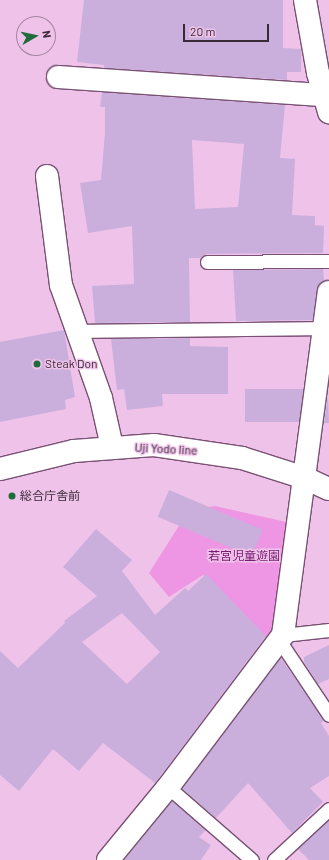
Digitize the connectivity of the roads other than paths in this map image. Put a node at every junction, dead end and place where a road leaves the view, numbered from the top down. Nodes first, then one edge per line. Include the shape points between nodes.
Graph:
1 (305, 0) edge
2 (58, 77) dead end
3 (327, 103) edge
4 (47, 176) dead end
5 (329, 261) edge
6 (208, 262) dead end
7 (329, 292) edge
8 (324, 328) junction
9 (78, 332) junction
10 (112, 447) junction
11 (0, 469) edge
12 (305, 478) junction
13 (329, 488) edge
14 (329, 630) edge
15 (281, 637) junction
16 (329, 715) edge
17 (168, 787) junction
18 (329, 809) edge
19 (108, 860) edge
20 (252, 860) edge
21 (274, 860) edge

1 - 3 street
2 - 3 street
4 - 9 street via 61,285
5 - 6 lane
7 - 8 street
8 - 9 lane
8 - 12 street
9 - 10 street via 101,398
10 - 11 street, Uji Yodo line via 67,452
10 - 12 street, Uji Yodo line via 154,445 200,450 242,458
12 - 13 street, Uji Yodo line
12 - 15 street
14 - 15 lane
15 - 16 lane
15 - 17 street
17 - 19 street
17 - 20 lane
18 - 21 lane

